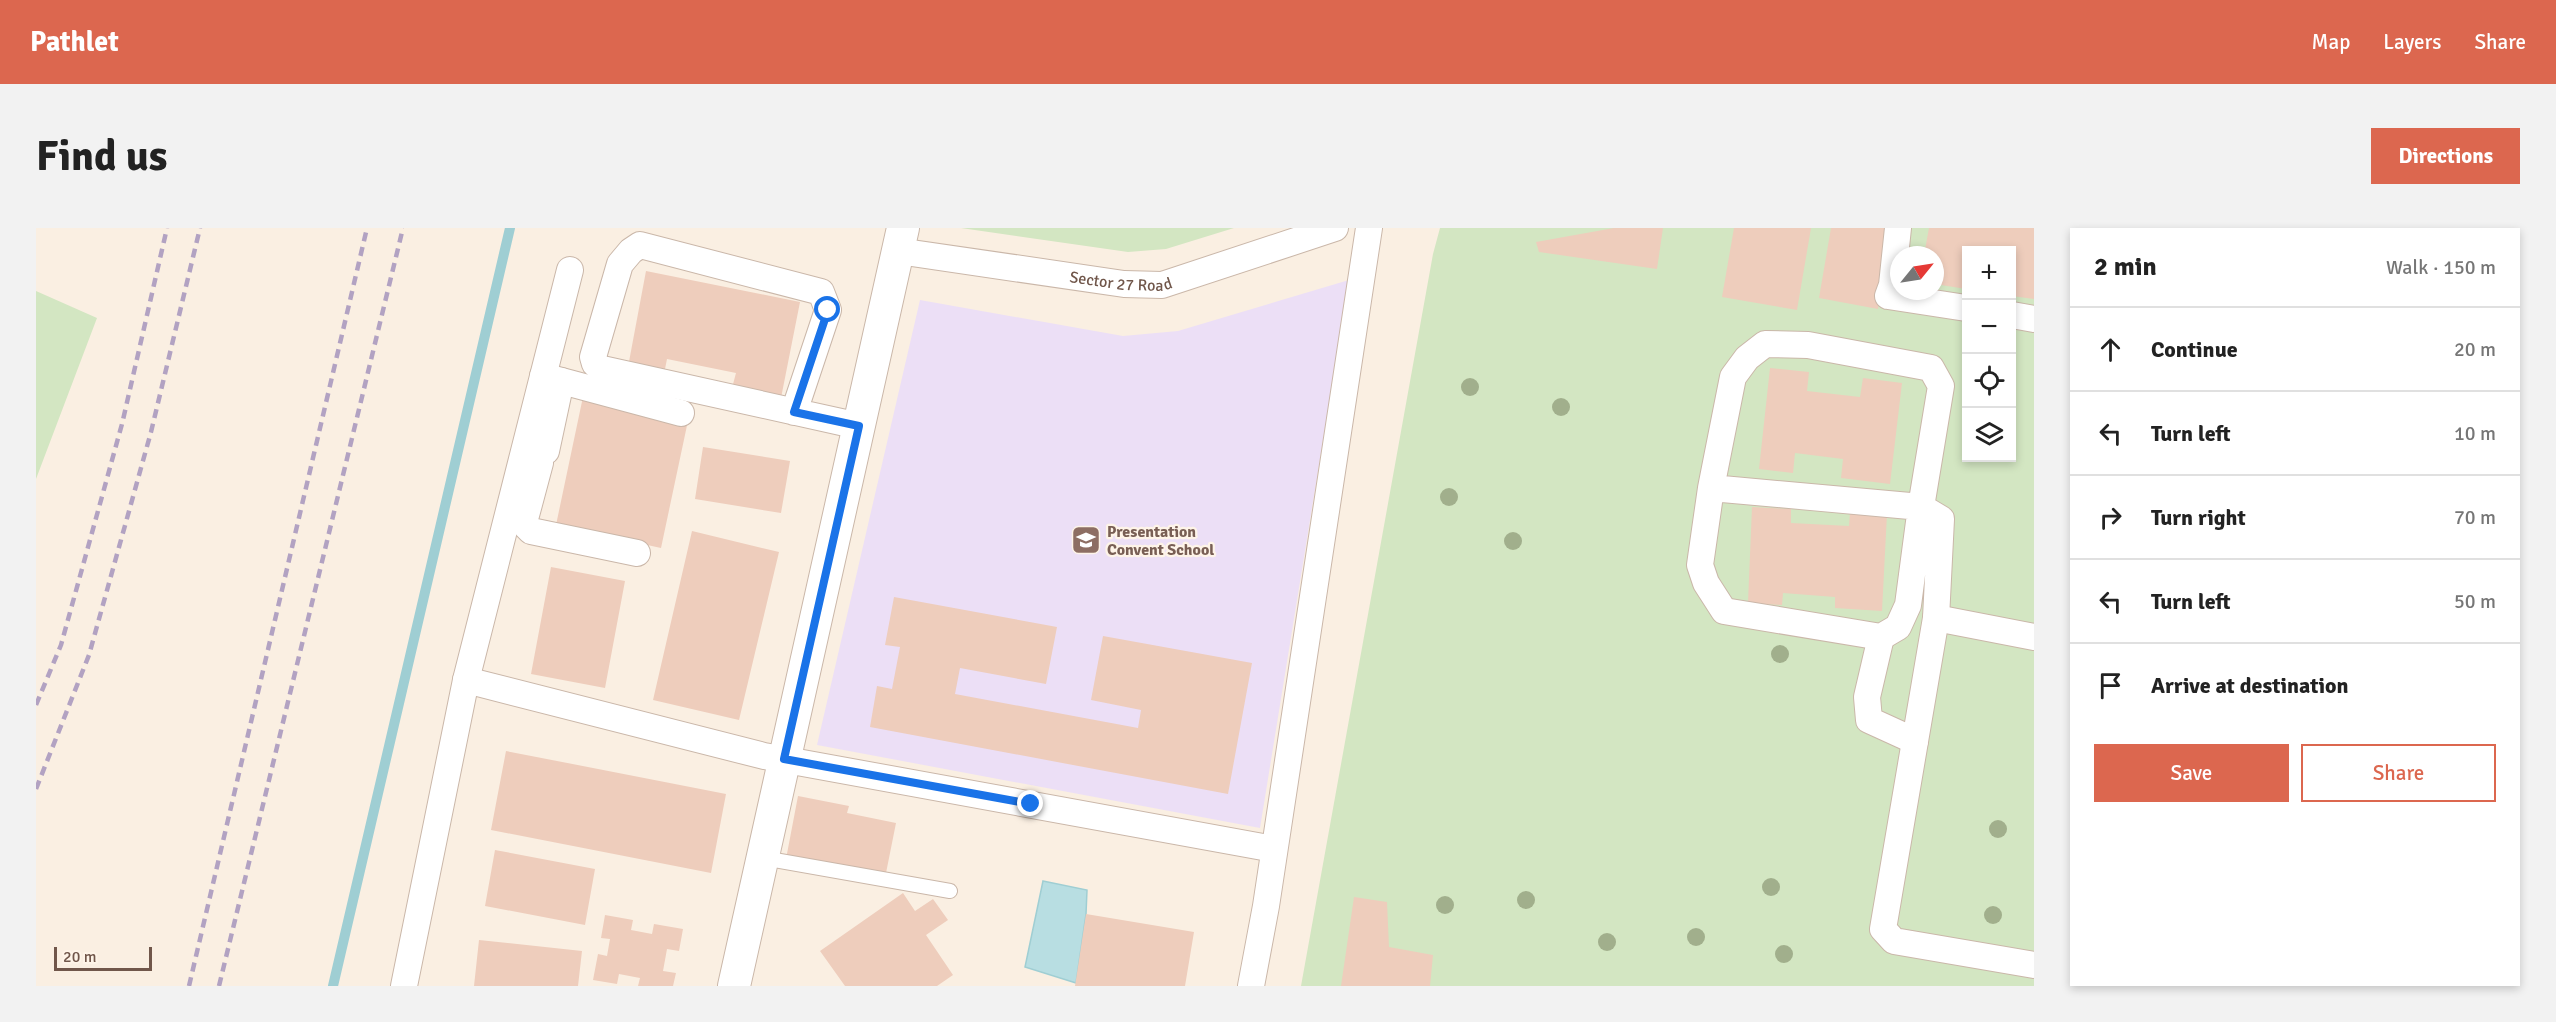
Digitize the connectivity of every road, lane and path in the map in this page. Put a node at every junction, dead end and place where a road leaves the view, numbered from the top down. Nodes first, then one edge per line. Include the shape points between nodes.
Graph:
1 (1335, 228) edge
2 (1369, 228) edge
3 (1898, 228) edge
4 (901, 239) edge
5 (570, 270) dead end
6 (1962, 307) edge
7 (2016, 316) edge
8 (2034, 319) edge
9 (552, 379) junction
10 (794, 412) junction
11 (681, 413) dead end
12 (544, 414) junction
13 (859, 426) junction
14 (1710, 488) junction
15 (522, 492) junction
16 (1921, 507) junction
17 (637, 553) dead end
18 (1936, 618) junction
19 (1881, 637) junction
20 (2034, 637) edge
21 (466, 680) junction
22 (1916, 741) junction
23 (784, 759) junction
24 (1274, 849) junction
25 (762, 858) junction
26 (950, 891) dead end
27 (2034, 965) edge
28 (404, 986) edge
29 (734, 986) edge
30 (1251, 986) edge

1 - 4 street, Sector 27 Road via 1162,285 1124,284
2 - 24 street
3 - 6 street via 1888,296
4 - 13 street
5 - 9 street
7 - 8 street
9 - 11 street
9 - 12 street
10 - 10 street via 602,369 595,364 593,357 620,264 631,251 640,245 821,292 828,310
10 - 13 street
12 - 15 street
12 - 15 street via 543,457
13 - 23 street
14 - 16 street
14 - 16 street via 1733,377 1747,358 1766,344 1808,345 1930,368 1941,386
14 - 19 street via 1700,565 1706,584 1724,611
15 - 17 street via 526,526 531,531
15 - 21 street
16 - 18 street via 1941,519
16 - 19 street via 1908,605 1898,627
18 - 20 street
18 - 22 street
19 - 22 street via 1867,698 1869,720
21 - 23 street
21 - 28 street
22 - 27 street via 1883,929 1894,941
23 - 24 street
23 - 25 street
24 - 30 street
25 - 26 lane
25 - 29 street

